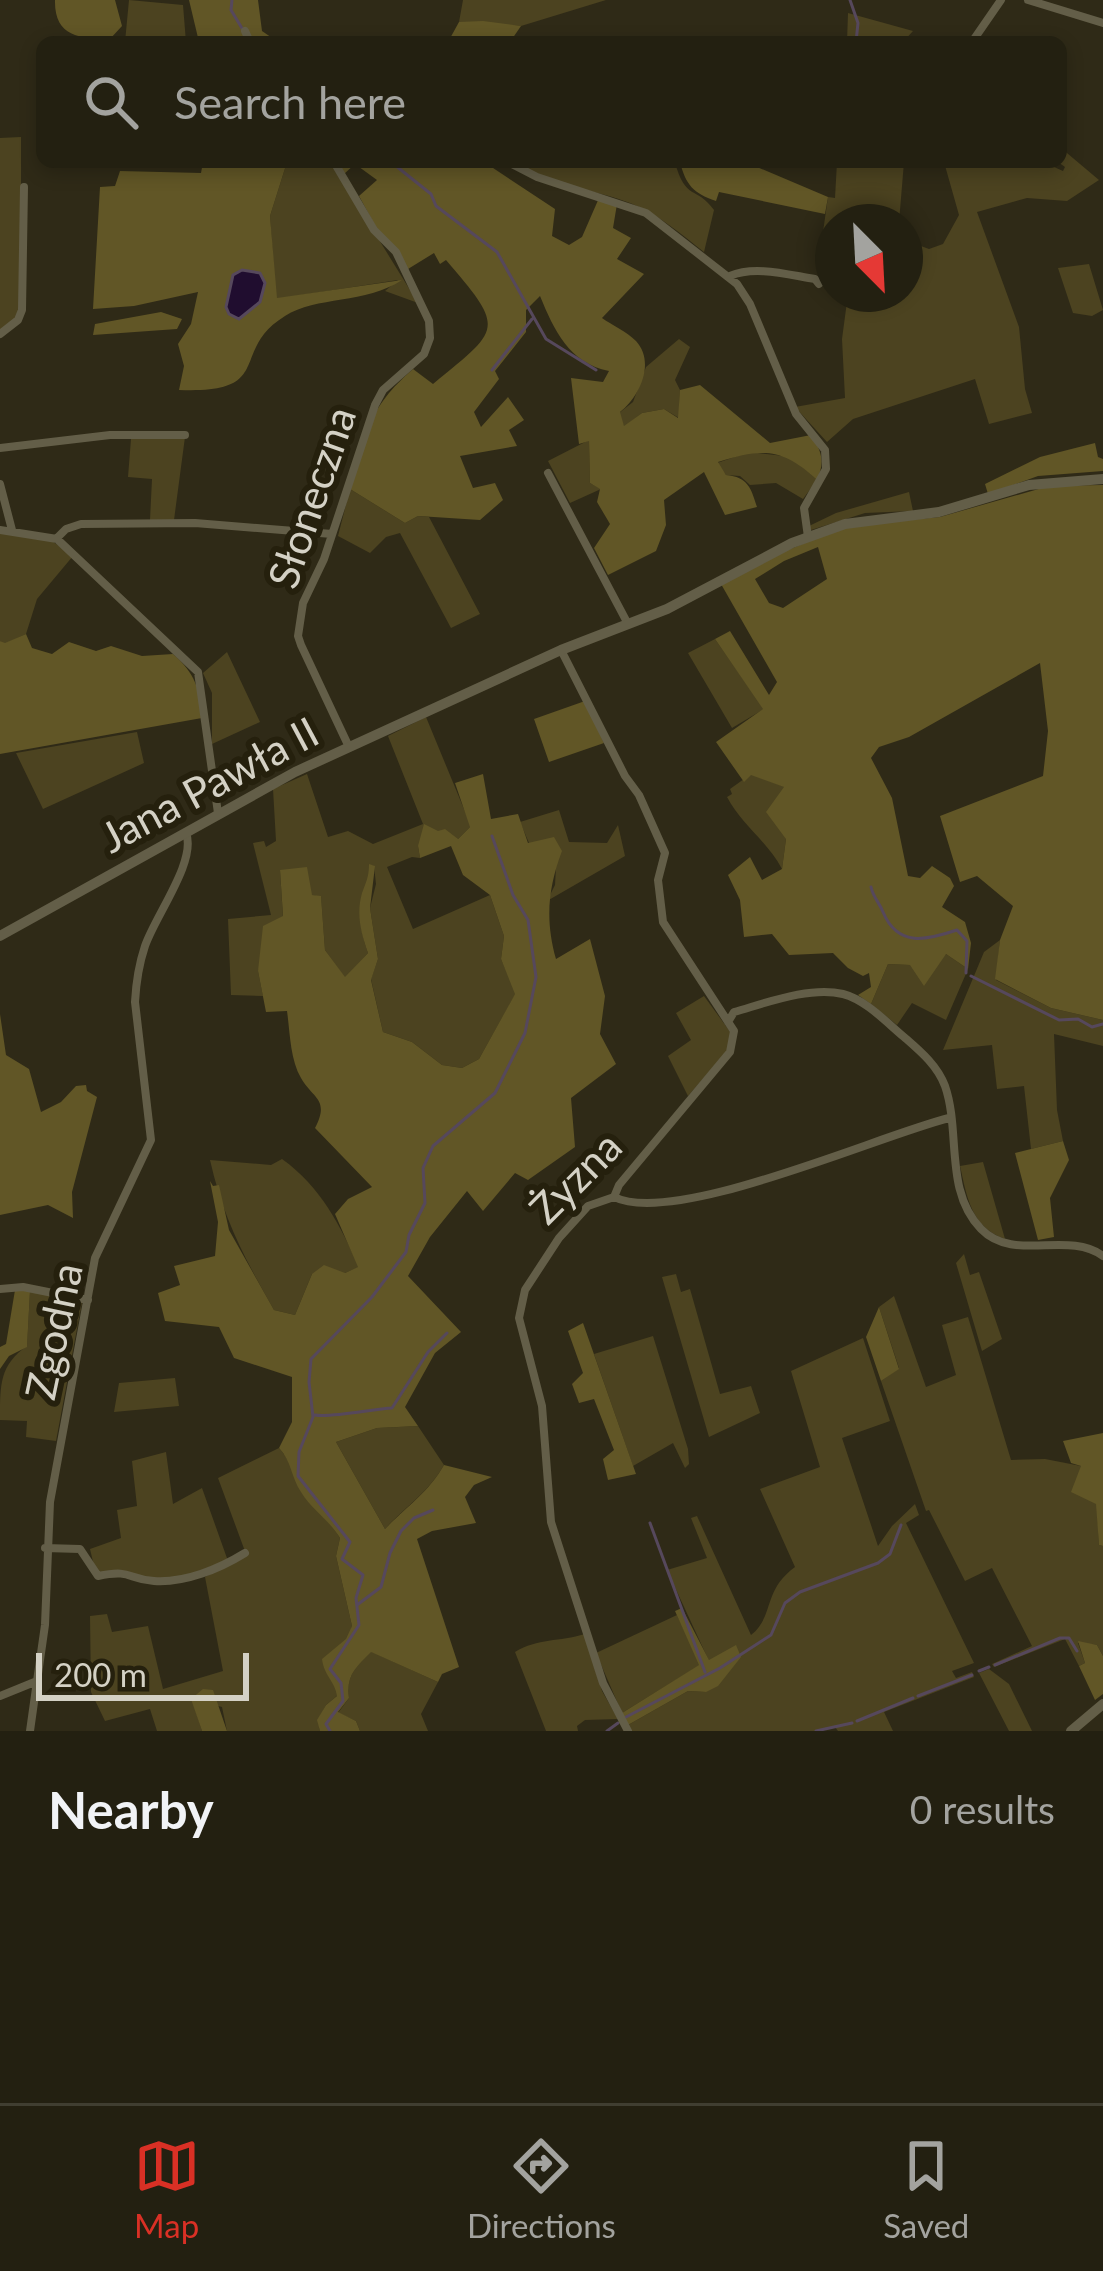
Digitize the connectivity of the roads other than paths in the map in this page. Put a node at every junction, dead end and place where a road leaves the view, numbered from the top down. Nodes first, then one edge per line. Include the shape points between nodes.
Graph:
1 (1000, 0) edge
2 (1028, 0) edge
3 (1103, 23) edge
4 (245, 32) dead end
5 (247, 36) edge
6 (976, 36) edge
7 (338, 168) edge
8 (519, 168) edge
9 (24, 187) dead end
10 (730, 276) junction
11 (815, 279) edge
12 (0, 334) edge
13 (185, 435) dead end
14 (0, 448) edge
15 (548, 473) dead end
16 (1103, 479) edge
17 (0, 484) edge
18 (0, 530) edge
19 (12, 530) junction
20 (332, 534) junction
21 (808, 537) junction
22 (57, 539) junction
23 (629, 625) junction
24 (561, 650) junction
25 (349, 746) junction
26 (218, 813) junction
27 (186, 831) junction
28 (0, 936) edge
29 (728, 1022) junction
30 (950, 1118) junction
31 (614, 1197) junction
32 (1103, 1256) edge
33 (0, 1289) edge
34 (88, 1300) junction
35 (45, 1548) junction
36 (245, 1553) dead end
37 (37, 1681) junction
38 (0, 1696) edge
39 (1103, 1704) edge
40 (31, 1731) edge
41 (628, 1731) edge
42 (1071, 1731) edge

1 - 6 street
2 - 3 street
4 - 5 street
7 - 20 street, Słoneczna via 396,252 430,334 421,358 379,396
8 - 10 street via 646,213
9 - 12 street via 22,310
10 - 11 street
10 - 21 street via 796,414 825,450 826,469 804,508
13 - 14 street
15 - 23 street
16 - 21 street via 1029,485
17 - 19 street
18 - 19 street
19 - 22 street
20 - 22 street via 81,524
20 - 25 street, Słoneczna via 298,636
21 - 23 street
22 - 26 street via 198,672
23 - 24 street
24 - 25 street, Jana Pawła II
24 - 29 street via 665,853 658,880 663,922
25 - 26 street, Jana Pawła II
26 - 27 street, Jana Pawła II
27 - 28 street, Jana Pawła II
27 - 34 street, Zgodna via 189,851 136,981 151,1140 95,1258
29 - 30 street via 734,1012 770,1003 846,995 930,1060
29 - 31 street, Żyzna via 730,1052
30 - 31 street via 664,1205
30 - 32 street via 961,1191 985,1233 1014,1245 1090,1246
31 - 41 street, Żyzna via 588,1206 559,1238 525,1290 520,1318 542,1406 551,1522 603,1683
33 - 34 street
34 - 35 street, Zgodna
35 - 36 street via 80,1549 98,1576 127,1571 157,1581
35 - 37 street, Zgodna
37 - 38 street
37 - 40 street, Zgodna
39 - 42 street

